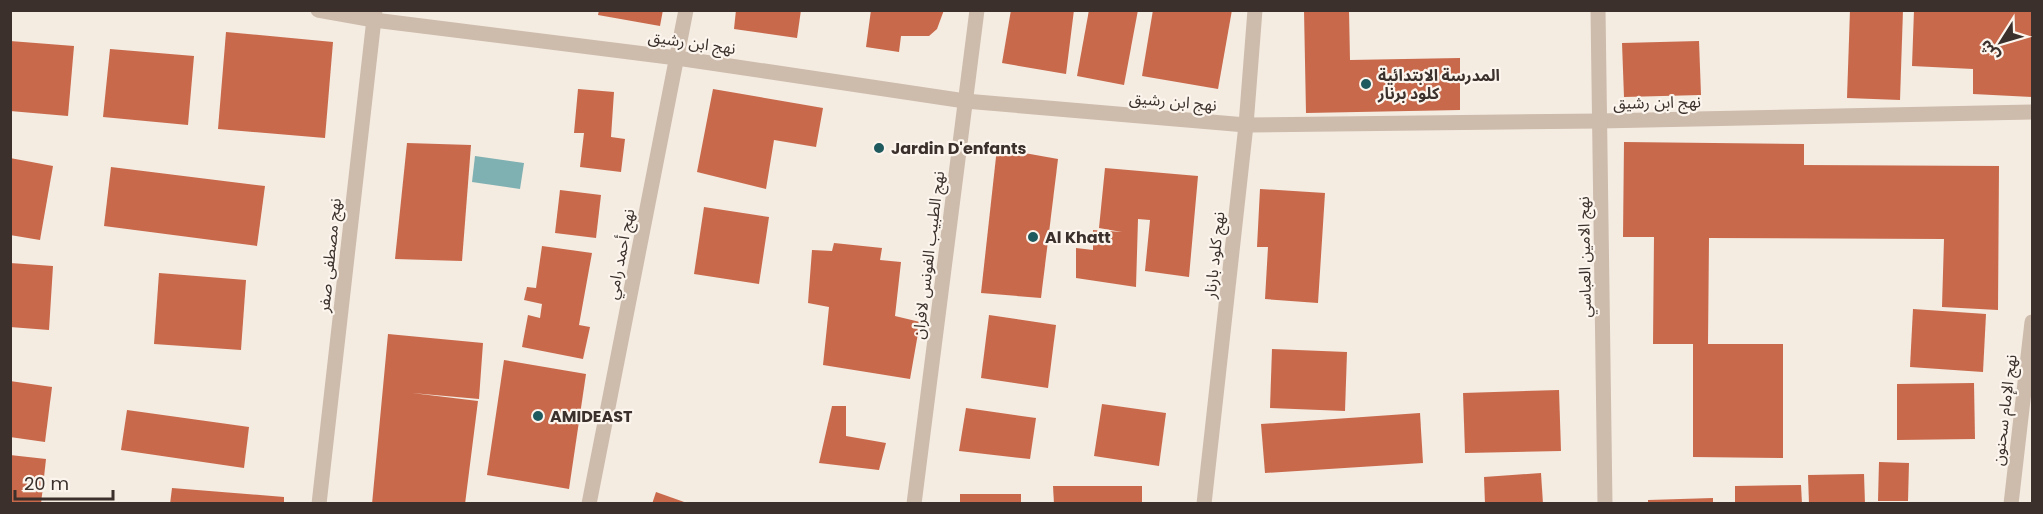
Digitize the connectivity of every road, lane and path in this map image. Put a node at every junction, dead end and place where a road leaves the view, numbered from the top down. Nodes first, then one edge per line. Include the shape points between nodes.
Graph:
1 (318, 10) edge
2 (686, 10) edge
3 (977, 10) edge
4 (1255, 10) edge
5 (1598, 10) edge
6 (375, 15) edge
7 (677, 58) junction
8 (965, 101) junction
9 (2032, 112) edge
10 (1599, 121) junction
11 (1246, 125) junction
12 (2032, 322) edge
13 (319, 504) edge
14 (589, 504) edge
15 (914, 504) edge
16 (1204, 504) edge
17 (1605, 504) edge
18 (2011, 504) edge

1 - 6 street, نهج ابن رشيق
2 - 7 street, نهج أحمد رامي
3 - 8 street, نهج الطبيب الفونس لافران
4 - 11 street, نهج كلود بارنار
5 - 10 street, نهج الامين العباسي
6 - 7 street, نهج ابن رشيق
6 - 13 street, نهج مصطفى صفر
7 - 8 street, نهج ابن رشيق
7 - 14 street, نهج أحمد رامي
8 - 11 street, نهج ابن رشيق
8 - 15 street, نهج الطبيب الفونس لافران
9 - 10 street, نهج ابن رشيق
10 - 11 street, نهج ابن رشيق
10 - 17 street, نهج الامين العباسي
11 - 16 street, نهج كلود بارنار
12 - 18 street, نهج الإمام سحنون

